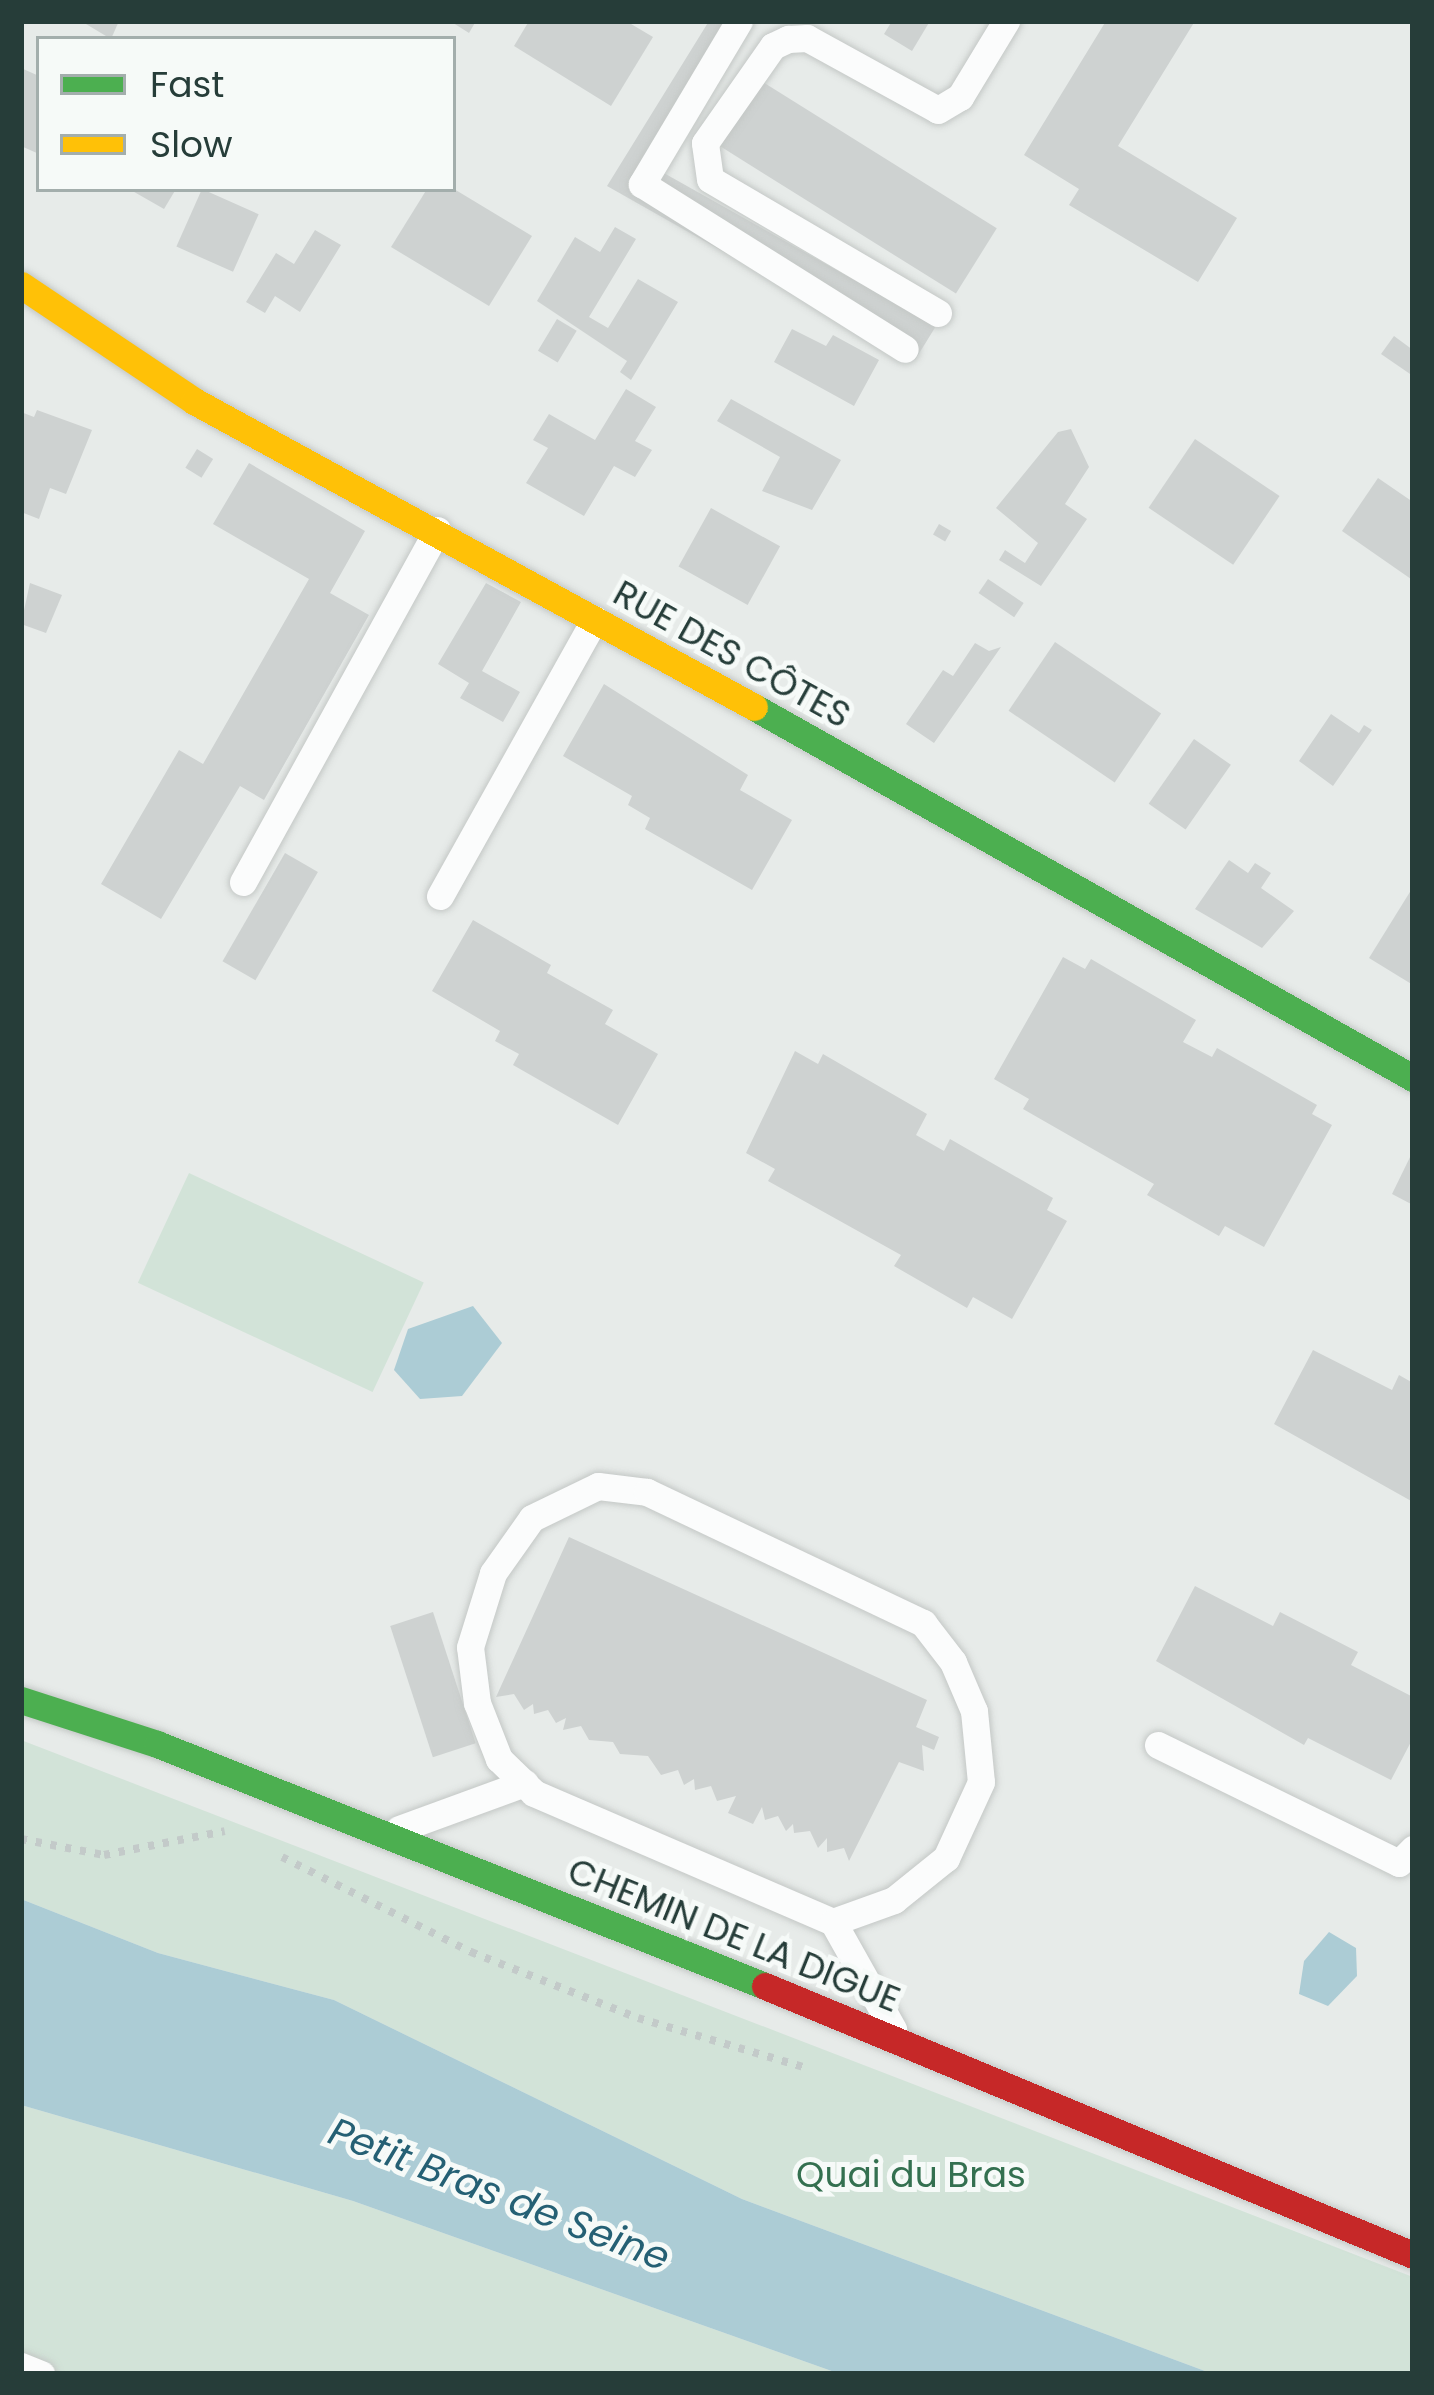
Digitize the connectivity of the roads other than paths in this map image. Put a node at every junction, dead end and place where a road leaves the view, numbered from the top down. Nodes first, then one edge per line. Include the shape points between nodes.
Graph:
1 (739, 21) edge
2 (1006, 21) edge
3 (21, 285) edge
4 (938, 313) dead end
5 (905, 349) dead end
6 (437, 530) junction
7 (595, 619) junction
8 (243, 882) dead end
9 (440, 896) dead end
10 (1413, 1078) edge
11 (21, 1700) edge
12 (1158, 1745) dead end
13 (524, 1784) junction
14 (384, 1833) junction
15 (1413, 1850) edge
16 (833, 1922) junction
17 (901, 2043) junction
18 (1413, 2254) edge
19 (21, 2366) edge
20 (41, 2374) edge

1 - 5 lane via 643,184
2 - 4 lane via 960,97 938,110 807,38 788,39 773,46 706,142 710,179
3 - 6 street, RUE DES CÔTES via 194,400
6 - 7 street, RUE DES CÔTES
6 - 8 lane
7 - 9 lane
7 - 10 street, RUE DES CÔTES
11 - 14 street, CHEMIN DE LA DIGUE
12 - 15 lane via 1399,1863
13 - 14 lane
13 - 16 lane
13 - 16 lane via 500,1759 477,1703 470,1647 493,1573 532,1518 563,1498 598,1486 647,1492 923,1623 960,1678 974,1712 981,1782 946,1858 894,1900
14 - 17 street, CHEMIN DE LA DIGUE
16 - 17 lane
17 - 18 street, CHEMIN DE LA DIGUE
19 - 20 lane

